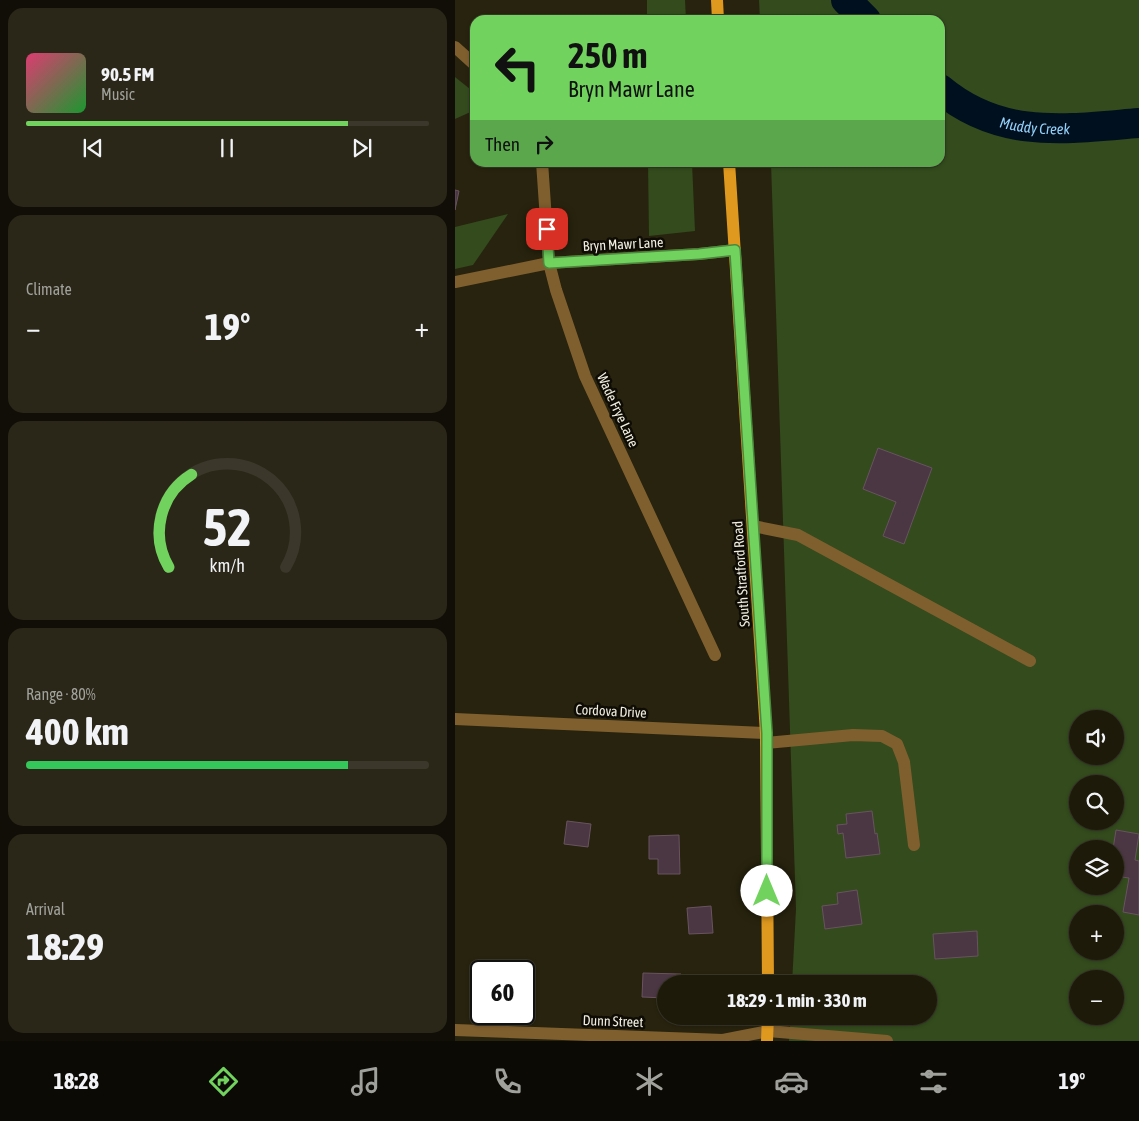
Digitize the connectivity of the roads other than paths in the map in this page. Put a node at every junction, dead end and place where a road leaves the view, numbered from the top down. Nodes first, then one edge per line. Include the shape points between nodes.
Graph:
1 (717, 0) edge
2 (718, 15) edge
3 (455, 47) edge
4 (470, 60) edge
5 (542, 167) edge
6 (729, 167) edge
7 (735, 250) junction
8 (549, 263) junction
9 (455, 282) edge
10 (753, 526) junction
11 (715, 655) dead end
12 (1030, 661) dead end
13 (455, 719) edge
14 (766, 738) junction
15 (915, 845) dead end
16 (768, 975) edge
17 (455, 1030) edge
18 (768, 1036) edge
19 (887, 1041) edge

1 - 2 main road
3 - 4 street
5 - 8 street, Wade Frye Lane
6 - 7 main road, South Stratford Road
7 - 8 street, Bryn Mawr Lane
7 - 10 main road, South Stratford Road
8 - 9 street, Bryn Mawr Lane
8 - 11 street, Wade Frye Lane via 585,376
10 - 12 street via 798,534
10 - 14 main road, South Stratford Road
13 - 14 street, Cordova Drive
14 - 15 street, Cordova Drive via 882,736 897,744 904,762
14 - 16 main road, South Stratford Road
17 - 18 street, Dunn Street via 723,1040
18 - 19 street, Dunn Street

